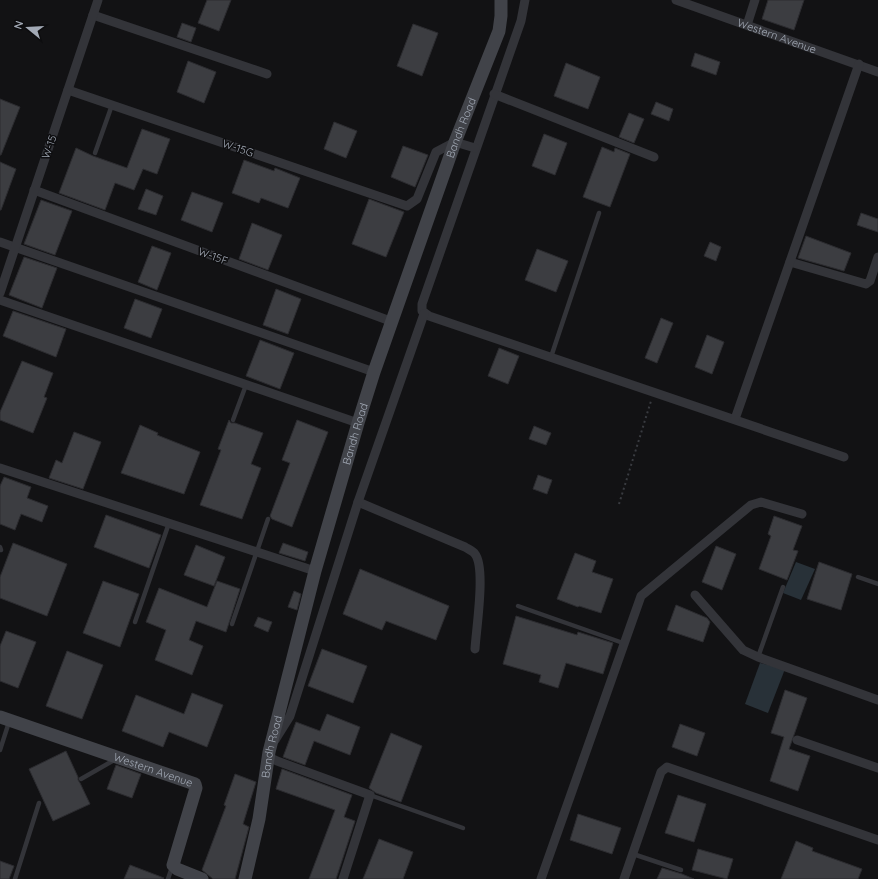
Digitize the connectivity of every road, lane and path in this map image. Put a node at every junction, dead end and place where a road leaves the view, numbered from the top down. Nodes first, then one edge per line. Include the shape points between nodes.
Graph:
1 (98, 0) edge
2 (501, 0) edge
3 (525, 0) edge
4 (676, 0) edge
5 (755, 0) edge
6 (93, 15) junction
7 (747, 25) junction
8 (859, 64) junction
9 (878, 72) edge
10 (267, 74) dead end
11 (68, 90) junction
12 (494, 94) junction
13 (112, 105) junction
14 (455, 142) junction
15 (475, 148) junction
16 (95, 153) dead end
17 (654, 157) dead end
18 (34, 190) junction
19 (599, 213) dead end
20 (0, 242) edge
21 (15, 247) junction
22 (878, 258) edge
23 (790, 262) junction
24 (0, 293) edge
25 (0, 300) edge
26 (424, 314) junction
27 (393, 322) junction
28 (551, 357) junction
29 (374, 372) junction
30 (246, 384) junction
31 (653, 392) junction
32 (735, 419) junction
33 (233, 420) dead end
34 (358, 423) junction
35 (844, 457) dead end
36 (0, 468) edge
37 (358, 502) junction
38 (619, 504) dead end
39 (802, 514) dead end
40 (268, 519) dead end
41 (169, 523) junction
42 (257, 551) junction
43 (315, 571) junction
44 (858, 577) dead end
45 (878, 584) edge
46 (783, 587) dead end
47 (695, 595) dead end
48 (518, 606) dead end
49 (135, 622) dead end
50 (232, 624) dead end
51 (623, 643) junction
52 (475, 649) dead end
53 (758, 657) junction
54 (878, 700) edge
55 (5, 719) edge
56 (796, 740) dead end
57 (0, 750) edge
58 (269, 752) junction
59 (119, 758) junction
60 (878, 768) edge
61 (81, 778) dead end
62 (370, 795) junction
63 (39, 803) dead end
64 (463, 828) dead end
65 (878, 840) edge
66 (633, 854) junction
67 (173, 865) junction
68 (681, 870) dead end
69 (15, 879) edge
70 (168, 879) edge
71 (202, 879) edge
72 (245, 879) edge
73 (343, 879) edge
74 (541, 879) edge
75 (624, 879) edge

1 - 6 street, W-15
2 - 14 street, Bandh Road via 498,31
3 - 12 street via 521,20
4 - 7 street, Western Avenue
5 - 7 street
6 - 10 street
6 - 11 street, W-15
7 - 8 street, Western Avenue
8 - 9 street, Western Avenue
8 - 23 street
11 - 13 street, W-15G
11 - 18 street, W-15
12 - 15 street
12 - 17 street
13 - 14 street, W-15G via 407,206 417,199 436,152
13 - 16 lane
14 - 15 street
14 - 27 street, Bandh Road
15 - 26 street via 422,304
18 - 21 street, W-15
18 - 27 street, W-15F
19 - 28 lane
20 - 21 street
21 - 24 street, W-15
21 - 29 street
22 - 23 street via 870,281 866,284
23 - 32 street
25 - 30 street
26 - 28 street
26 - 37 street
27 - 29 street, Bandh Road
28 - 31 street
29 - 34 street, Bandh Road
30 - 33 lane
30 - 34 street
31 - 32 street
31 - 38 path
32 - 35 street
34 - 43 street, Bandh Road
36 - 41 street
37 - 52 street via 475,553 480,576
37 - 58 street via 290,716
39 - 51 street via 761,502 751,504 641,596
40 - 42 lane
41 - 42 street
41 - 49 lane
42 - 43 street
42 - 50 lane
43 - 58 street, Bandh Road
44 - 45 lane
46 - 53 lane
47 - 53 street via 743,650
48 - 51 lane
51 - 74 street
53 - 54 street
55 - 57 lane
55 - 59 street, Western Avenue
56 - 60 street
58 - 62 street via 271,758 277,761
58 - 72 street, Bandh Road via 259,819
59 - 61 lane
59 - 67 street, Western Avenue via 192,782 196,786
62 - 64 lane
62 - 73 street
63 - 69 lane
65 - 66 street via 667,767 661,772
66 - 68 lane
66 - 75 street
67 - 70 lane
67 - 71 street

